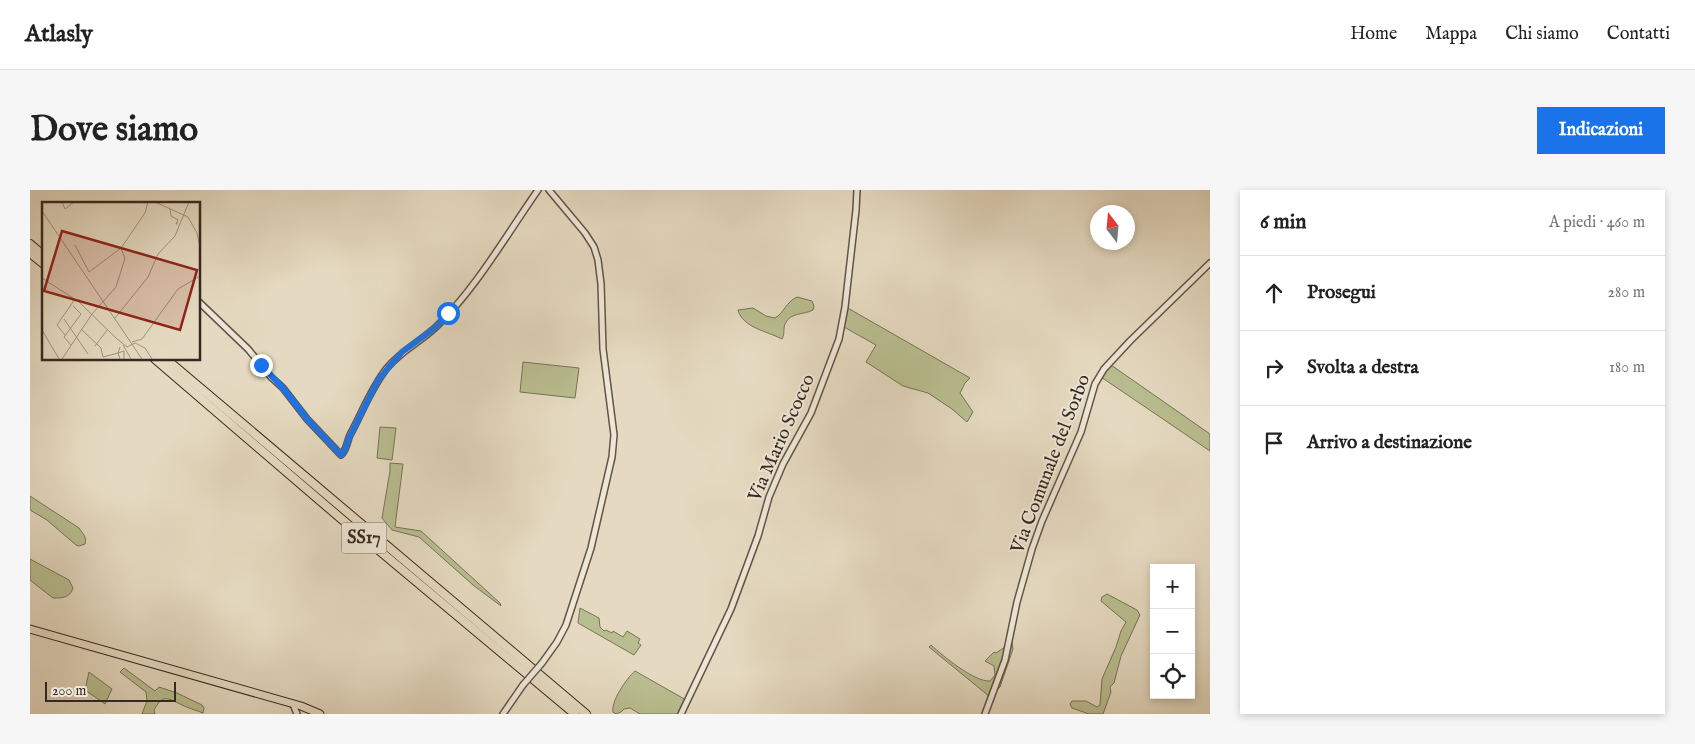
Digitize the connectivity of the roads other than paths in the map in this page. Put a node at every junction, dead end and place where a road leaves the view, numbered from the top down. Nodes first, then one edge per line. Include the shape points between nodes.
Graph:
1 (538, 190) edge
2 (549, 190) edge
3 (857, 190) edge
4 (30, 244) edge
5 (30, 253) edge
6 (42, 254) edge
7 (42, 262) edge
8 (1210, 263) edge
9 (200, 303) edge
10 (156, 360) edge
11 (167, 360) edge
12 (30, 629) edge
13 (293, 704) junction
14 (297, 714) edge
15 (320, 714) edge
16 (503, 714) edge
17 (575, 714) edge
18 (586, 714) edge
19 (681, 714) edge
20 (985, 714) edge

1 - 9 street via 483,271 455,305 436,327 402,352 377,382 341,455 248,349
2 - 16 street, bridge via 585,233 598,260 603,349 614,435 591,548 566,625
3 - 19 street, Via Mario Scocco via 839,339 811,413 769,497 731,609
4 - 6 highway
5 - 7 highway
8 - 20 street, Via Comunale del Sorbo via 1130,341 1095,384 1081,432 1032,549 1005,660
10 - 17 highway, SS17
11 - 18 highway, SS17
12 - 13 main road
13 - 14 street
13 - 15 main road

